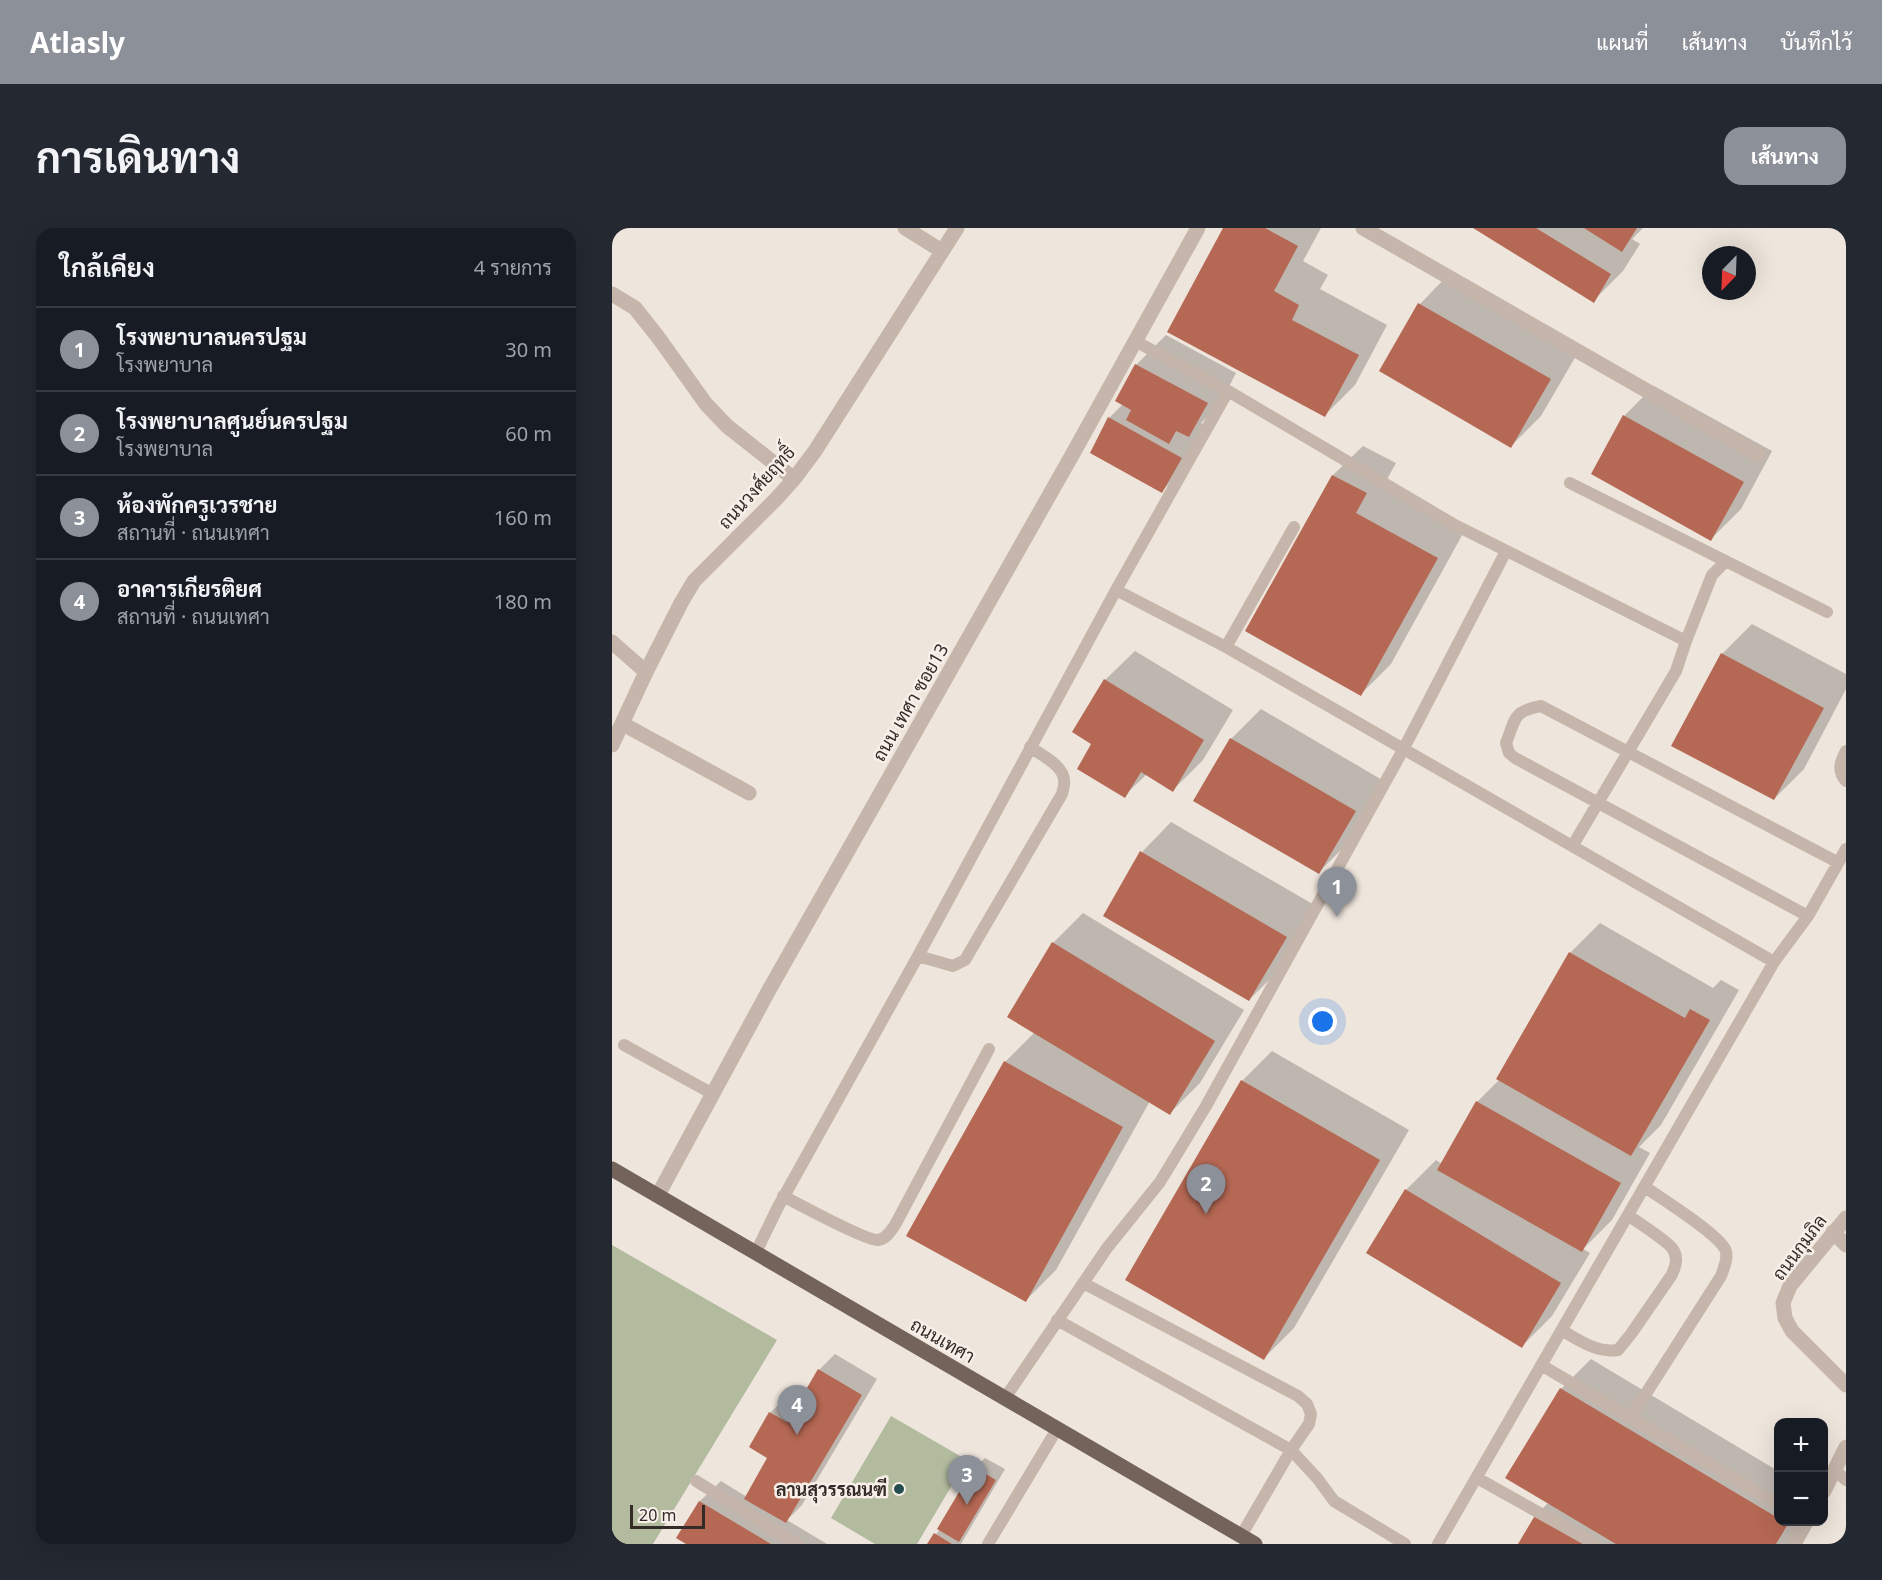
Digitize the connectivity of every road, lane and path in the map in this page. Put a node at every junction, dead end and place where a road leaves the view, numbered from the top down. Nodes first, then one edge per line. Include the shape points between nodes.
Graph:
1 (905, 228) edge
2 (957, 228) edge
3 (1198, 228) edge
4 (1363, 228) edge
5 (942, 251) junction
6 (612, 294) edge
7 (1135, 341) junction
8 (1228, 392) junction
9 (1760, 455) dead end
10 (794, 479) junction
11 (1570, 483) dead end
12 (1294, 527) dead end
13 (1506, 551) junction
14 (1726, 561) junction
15 (1116, 590) junction
16 (1827, 612) dead end
17 (1686, 640) junction
18 (612, 642) edge
19 (1226, 647) junction
20 (646, 672) junction
21 (623, 724) junction
22 (612, 745) edge
23 (1030, 747) junction
24 (1403, 750) junction
25 (1846, 751) edge
26 (1629, 753) junction
27 (1846, 781) edge
28 (748, 793) dead end
29 (1599, 804) junction
30 (1574, 845) junction
31 (1846, 849) edge
32 (1838, 862) junction
33 (1808, 916) junction
34 (918, 956) junction
35 (1774, 962) junction
36 (624, 1045) dead end
37 (989, 1049) dead end
38 (713, 1094) junction
39 (612, 1169) edge
40 (1645, 1187) junction
41 (658, 1195) junction
42 (783, 1196) junction
43 (1629, 1216) junction
44 (1846, 1218) edge
45 (1833, 1232) junction
46 (1846, 1245) edge
47 (756, 1252) junction
48 (1083, 1283) junction
49 (1057, 1320) junction
50 (1563, 1331) junction
51 (1541, 1365) junction
52 (1846, 1385) edge
53 (1005, 1398) junction
54 (1630, 1417) junction
55 (1057, 1429) junction
56 (1846, 1447) edge
57 (1291, 1450) junction
58 (1840, 1475) edge
59 (1477, 1478) junction
60 (696, 1482) dead end
61 (1828, 1487) edge
62 (1774, 1501) edge
63 (1803, 1526) edge
64 (1241, 1536) junction
65 (797, 1544) edge
66 (988, 1544) edge
67 (1255, 1544) edge
68 (1405, 1544) edge
69 (1438, 1544) edge
70 (1595, 1544) edge
71 (1794, 1544) edge

1 - 5 street
2 - 5 street, ถนนวงศ์ยฤทธิ์
3 - 7 street, ถนน เทศา ซอย13
4 - 9 street
5 - 10 street, ถนนวงศ์ยฤทธิ์
6 - 10 street via 635,308 706,404 727,426
7 - 8 lane
7 - 38 street, ถนน เทศา ซอย13
8 - 13 lane
8 - 15 lane
10 - 20 street, ถนนวงศ์ยฤทธิ์ via 694,581
11 - 14 lane
12 - 19 lane
13 - 17 lane
13 - 24 lane
14 - 16 lane
14 - 17 lane via 1713,575
15 - 19 lane
15 - 23 lane
17 - 26 lane via 1676,671
18 - 20 street
19 - 24 lane
20 - 21 street, ถนนวงศ์ยฤทธิ์
21 - 22 street, ถนนวงศ์ยฤทธิ์
21 - 28 street
23 - 34 lane
23 - 34 lane via 1062,772 1062,794 964,960 953,966
24 - 30 lane
24 - 48 lane via 1206,1106 1160,1182
25 - 27 lane via 1840,762 1841,776
26 - 29 lane
26 - 29 lane via 1541,706 1524,709 1517,715 1506,743 1509,753
26 - 32 lane
29 - 30 lane
29 - 33 lane
30 - 35 lane
31 - 32 lane
32 - 33 lane
33 - 35 lane
34 - 42 lane
35 - 40 lane
36 - 38 lane
37 - 42 lane via 885,1238 876,1240 855,1232
38 - 41 street, ถนน เทศา ซอย13
39 - 41 main road, ถนนเทศา
40 - 43 lane
40 - 54 lane via 1716,1237 1726,1250 1726,1264
41 - 47 main road, ถนนเทศา
42 - 47 lane
43 - 50 lane
43 - 50 lane via 1672,1247 1676,1266 1618,1350 1607,1352 1588,1346
44 - 45 street, ถนนกุมภิล
45 - 46 street
45 - 52 street, ถนนกุมภิล via 1790,1286 1783,1303 1792,1331
47 - 53 main road, ถนนเทศา
48 - 49 lane
48 - 57 lane via 1298,1396 1311,1414 1309,1424
49 - 53 lane
49 - 57 lane
50 - 51 lane
51 - 54 lane
51 - 59 lane
53 - 55 main road, ถนนเทศา
54 - 62 lane
55 - 64 main road, ถนนเทศา
55 - 66 lane
56 - 58 street
57 - 64 lane
57 - 68 lane via 1334,1502
58 - 61 street
59 - 69 lane
59 - 70 lane
60 - 65 lane
63 - 71 street
64 - 67 main road, ถนนเทศา

